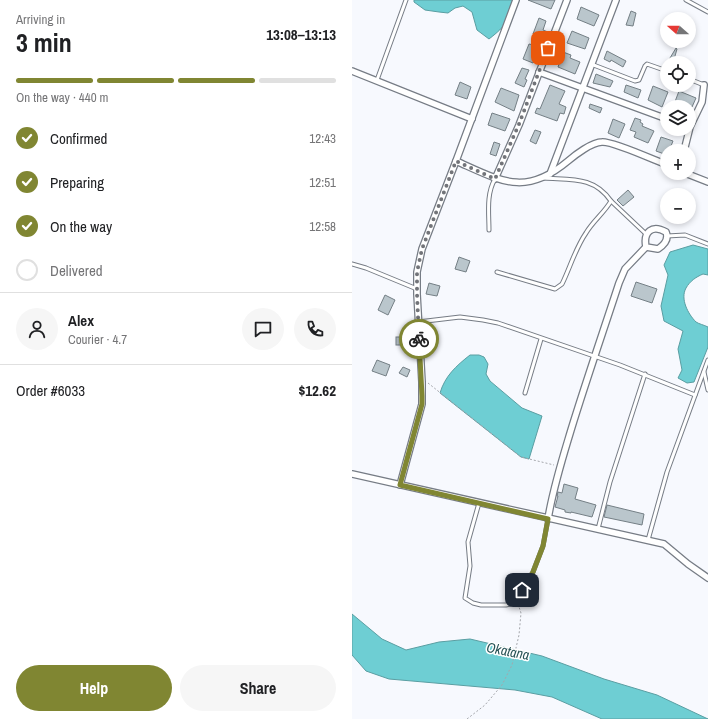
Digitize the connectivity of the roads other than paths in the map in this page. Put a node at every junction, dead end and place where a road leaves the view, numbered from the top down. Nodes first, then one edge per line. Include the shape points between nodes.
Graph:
1 (406, 0) edge
2 (516, 0) edge
3 (567, 0) edge
4 (616, 0) edge
5 (686, 0) edge
6 (708, 12) edge
7 (591, 64) junction
8 (660, 69) edge
9 (352, 71) edge
10 (539, 72) junction
11 (377, 80) junction
12 (696, 81) edge
13 (704, 84) joint
14 (582, 87) junction
15 (696, 114) edge
16 (660, 115) edge
17 (472, 119) junction
18 (456, 161) junction
19 (660, 163) edge
20 (550, 174) junction
21 (696, 177) edge
22 (544, 178) junction
23 (495, 179) junction
24 (708, 182) edge
25 (611, 201) junction
26 (489, 230) dead end
27 (646, 234) junction
28 (667, 236) junction
29 (708, 244) edge
30 (646, 247) junction
31 (352, 264) edge
32 (497, 272) dead end
33 (417, 289) junction
34 (418, 322) junction
35 (541, 339) junction
36 (594, 356) junction
37 (708, 360) edge
38 (704, 372) junction
39 (645, 374) junction
40 (708, 390) edge
41 (525, 393) dead end
42 (695, 395) junction
43 (352, 474) edge
44 (400, 485) junction
45 (479, 502) junction
46 (548, 519) junction
47 (598, 529) junction
48 (648, 540) junction
49 (708, 578) edge

1 - 11 lane
2 - 17 street
3 - 10 street
4 - 7 street
5 - 6 lane
7 - 8 lane via 635,81 639,80 647,64
7 - 14 street
9 - 11 street
10 - 14 street
10 - 23 street
11 - 17 street
12 - 13 lane
13 - 15 street via 702,102
14 - 16 street
14 - 20 street
17 - 18 street
18 - 23 street
18 - 33 street via 422,249 417,272
19 - 20 street via 613,143 601,142 579,152
20 - 22 street
21 - 24 street
22 - 23 street via 526,183 510,183
22 - 25 lane via 574,179 594,184
23 - 26 lane via 489,202
25 - 27 lane
25 - 32 lane via 585,234 562,284 554,290
27 - 28 street via 656,228 666,232
27 - 30 street
28 - 29 lane via 685,235
28 - 30 street via 666,241 658,249
30 - 36 street via 625,269
31 - 33 lane
33 - 34 street
34 - 35 lane via 460,317 483,320
34 - 44 street via 422,404
35 - 36 lane
35 - 41 lane
36 - 39 lane
36 - 46 street via 553,489
37 - 38 lane
38 - 40 lane
38 - 42 lane
39 - 42 lane
39 - 47 lane via 610,482
42 - 48 lane via 667,472
43 - 44 street
44 - 45 street
45 - 46 street
45 - 46 lane via 468,542 470,566 465,598 481,605 506,605 516,600 533,572 543,546
46 - 47 street
47 - 48 street
48 - 49 street via 664,544

